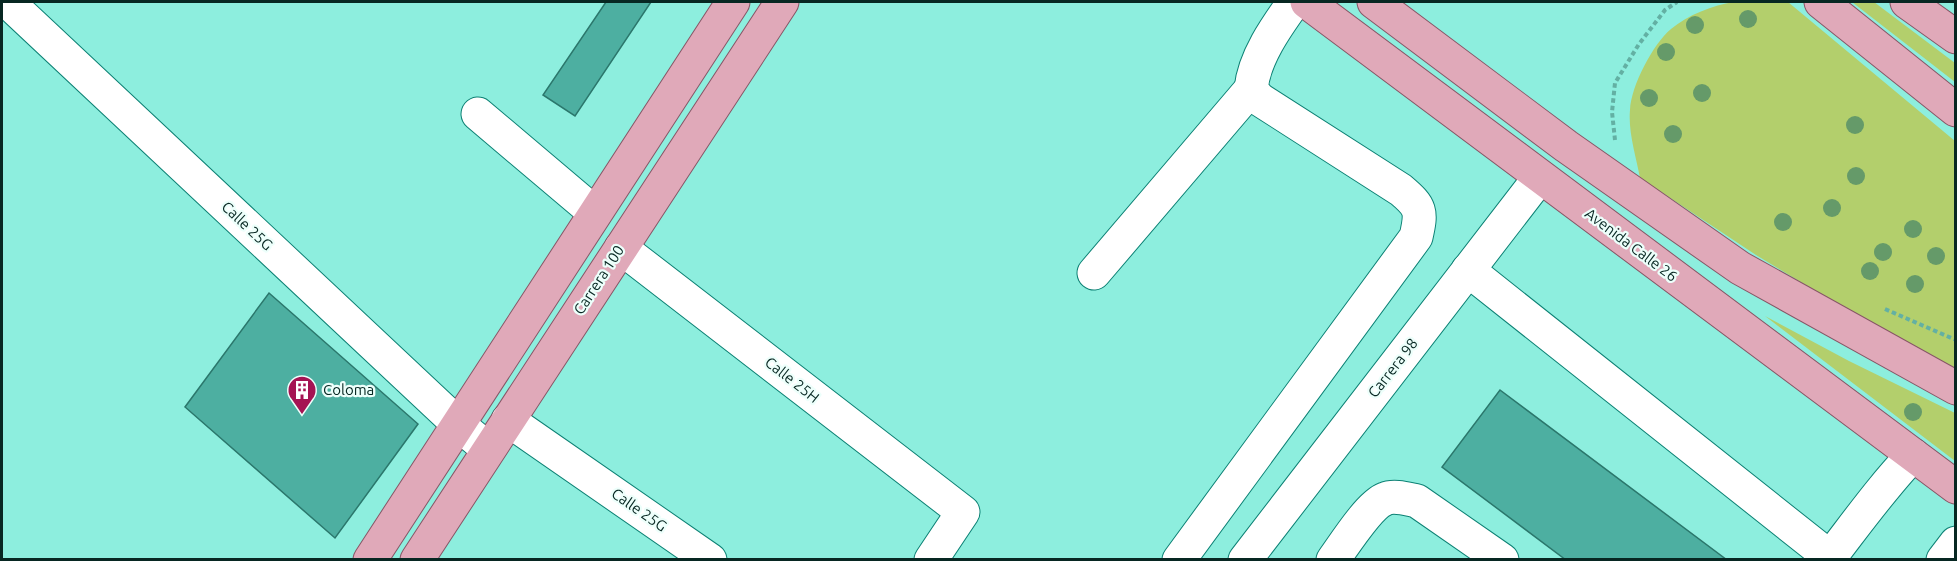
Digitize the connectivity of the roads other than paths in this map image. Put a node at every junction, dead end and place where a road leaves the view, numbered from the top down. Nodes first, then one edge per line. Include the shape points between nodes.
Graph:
1 (8, 2) edge
2 (733, 2) edge
3 (782, 2) edge
4 (1294, 2) edge
5 (1307, 2) edge
6 (1374, 2) edge
7 (1821, 2) edge
8 (1907, 2) edge
9 (1956, 37) edge
10 (1251, 89) junction
11 (1956, 110) edge
12 (478, 114) dead end
13 (1540, 177) junction
14 (595, 213) junction
15 (621, 248) junction
16 (1468, 270) junction
17 (1094, 273) dead end
18 (1956, 388) edge
19 (508, 420) junction
20 (458, 424) junction
21 (488, 449) junction
22 (1913, 455) junction
23 (1956, 487) edge
24 (1956, 543) edge
25 (370, 560) edge
26 (417, 560) edge
27 (710, 560) edge
28 (931, 560) edge
29 (1179, 560) edge
30 (1245, 560) edge
31 (1333, 560) edge
32 (1502, 560) edge
33 (1827, 560) edge
34 (1943, 560) edge

1 - 20 street, Calle 25G
2 - 14 main road
3 - 15 main road, Carrera 100
4 - 10 street via 1252,73
5 - 13 main road, Avenida Calle 26
6 - 18 main road via 1566,146 1740,268
7 - 11 main road
8 - 9 main road
10 - 17 street
10 - 29 street via 1260,99 1401,190 1416,203 1420,219 1416,237
12 - 14 street
13 - 16 street, Carrera 98
13 - 22 main road, Avenida Calle 26
14 - 20 main road
15 - 19 main road, Carrera 100
15 - 28 street, Calle 25H via 963,512
16 - 30 street, Carrera 98
16 - 33 street via 1822,551
19 - 21 main road, Carrera 100
19 - 27 street, Calle 25G
20 - 21 street, Calle 25G
20 - 25 main road
21 - 26 main road, Carrera 100
22 - 23 main road, Avenida Calle 26
22 - 33 street via 1888,480
24 - 34 street
31 - 32 street via 1374,505 1386,498 1417,501

